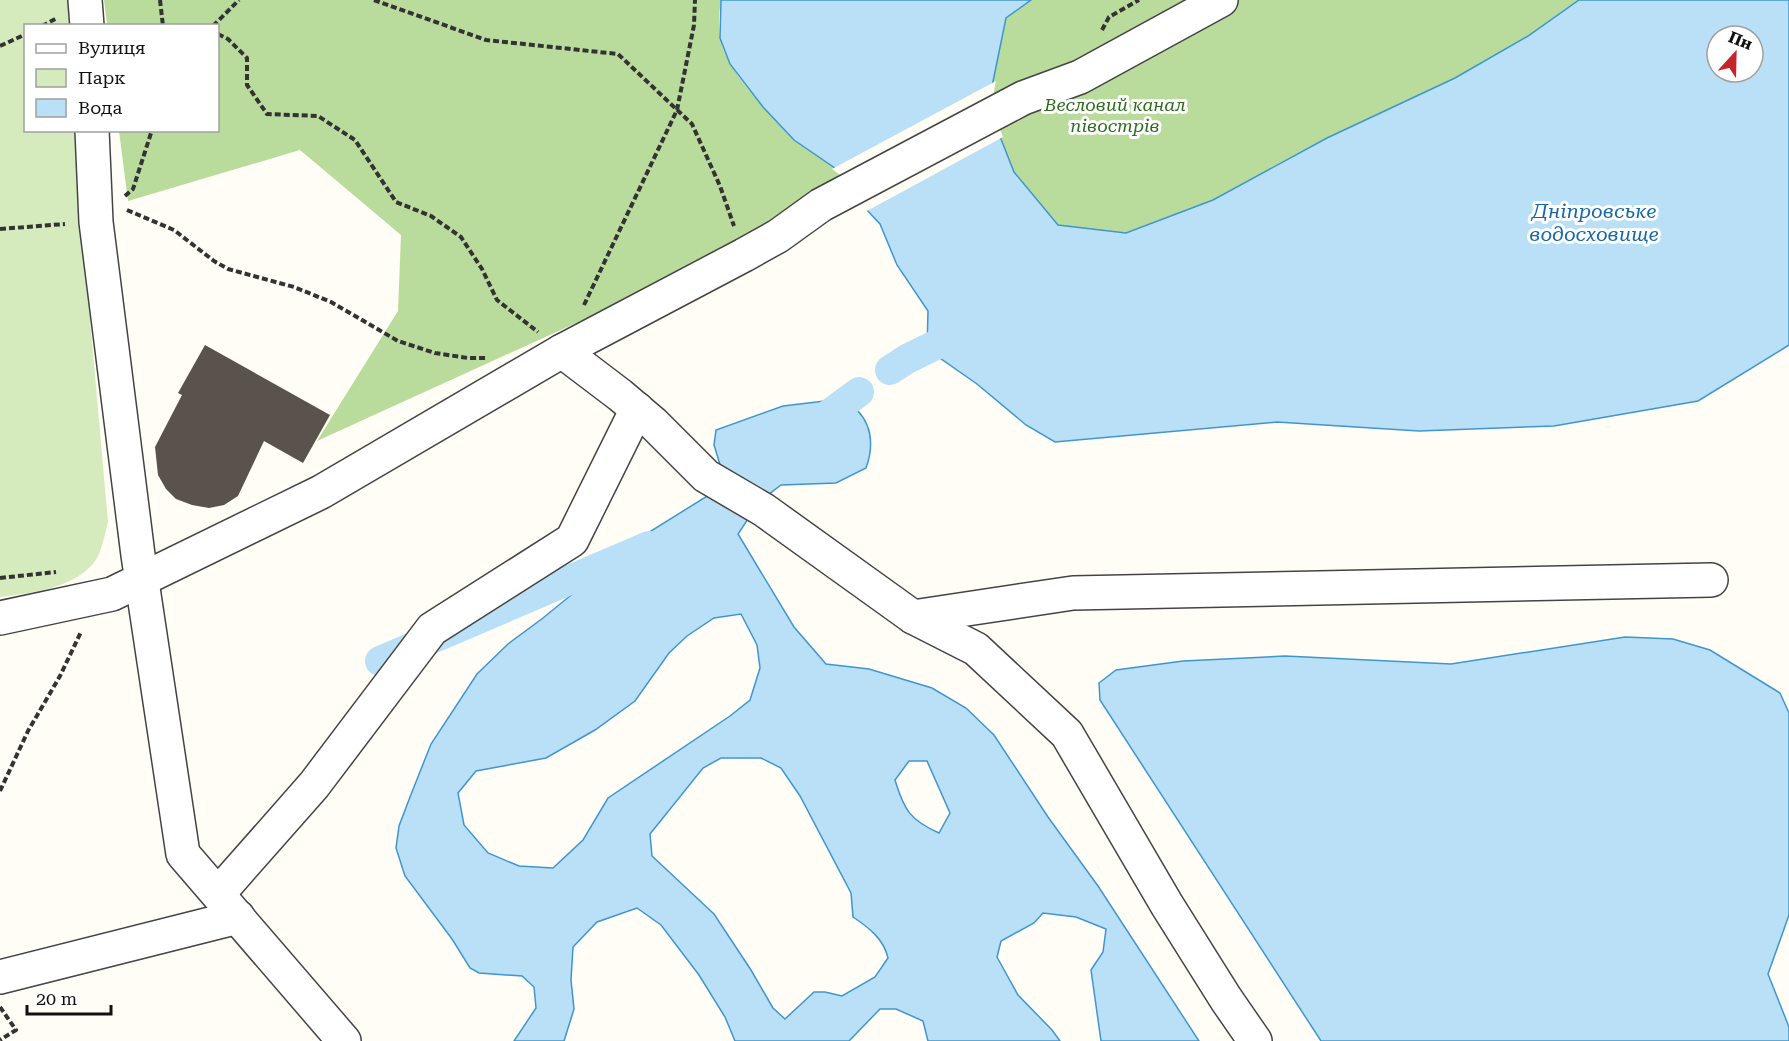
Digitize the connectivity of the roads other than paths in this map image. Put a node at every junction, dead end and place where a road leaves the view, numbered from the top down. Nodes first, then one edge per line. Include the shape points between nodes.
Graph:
1 (85, 0) edge
2 (1221, 0) edge
3 (87, 24) edge
4 (92, 132) edge
5 (562, 351) junction
6 (637, 409) junction
7 (142, 580) junction
8 (1712, 580) dead end
9 (913, 617) junction
10 (0, 618) edge
11 (228, 906) junction
12 (0, 978) edge
13 (344, 1041) edge
14 (1255, 1041) edge

1 - 3 street
2 - 5 street via 1080,76 1023,98 821,205 778,236
4 - 7 street
5 - 6 street
5 - 7 street via 321,492
6 - 9 street via 706,476 764,510
6 - 11 street via 572,540 432,629
7 - 10 street via 112,594
7 - 11 street via 183,854
8 - 9 street via 1073,593
9 - 14 street via 976,649 1067,734 1167,905
11 - 12 street
11 - 13 street

